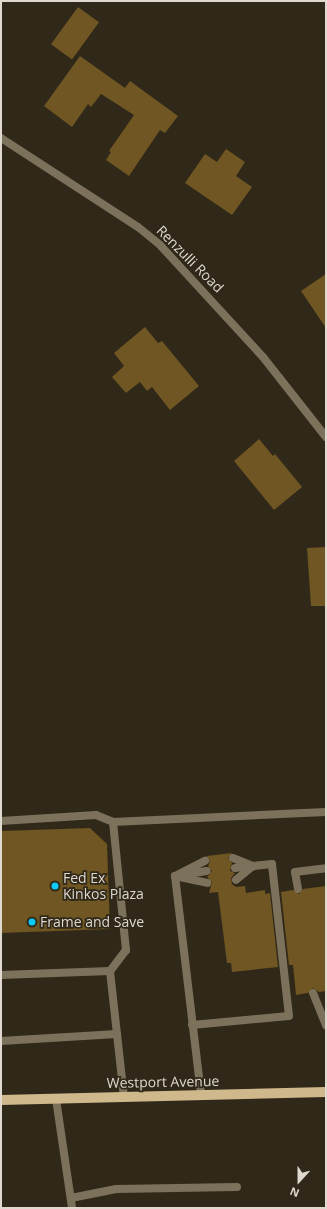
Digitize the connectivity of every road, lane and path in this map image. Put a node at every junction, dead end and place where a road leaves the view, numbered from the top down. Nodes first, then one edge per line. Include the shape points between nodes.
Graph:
1 (1, 138) edge
2 (326, 437) edge
3 (326, 812) edge
4 (1, 821) edge
5 (113, 822) junction
6 (233, 858) dead end
7 (205, 861) dead end
8 (253, 866) junction
9 (235, 868) dead end
10 (326, 868) edge
11 (206, 871) dead end
12 (175, 876) junction
13 (236, 880) dead end
14 (208, 883) dead end
15 (298, 890) dead end
16 (110, 971) junction
17 (1, 975) edge
18 (313, 993) dead end
19 (192, 1025) junction
20 (326, 1026) edge
21 (118, 1034) junction
22 (1, 1041) edge
23 (326, 1092) edge
24 (201, 1095) junction
25 (124, 1097) junction
26 (56, 1099) junction
27 (1, 1100) edge
28 (237, 1187) dead end
29 (71, 1198) junction
30 (72, 1208) edge

1 - 2 street, Renzulli Road via 138,227 160,245 263,357
3 - 5 street
4 - 5 street via 96,815
5 - 16 street via 126,950
6 - 8 street
7 - 12 street
8 - 9 street
8 - 13 street
8 - 19 street via 272,864 289,1016
10 - 15 street via 295,872
11 - 12 street
12 - 14 street
12 - 19 street
16 - 17 street
16 - 21 street
18 - 20 street
19 - 24 street
21 - 22 street
21 - 25 street
23 - 24 main road, Westport Avenue
24 - 25 main road, Westport Avenue
25 - 26 main road, Westport Avenue
26 - 27 main road, Westport Avenue
26 - 29 street
28 - 29 street via 116,1189
29 - 30 street

